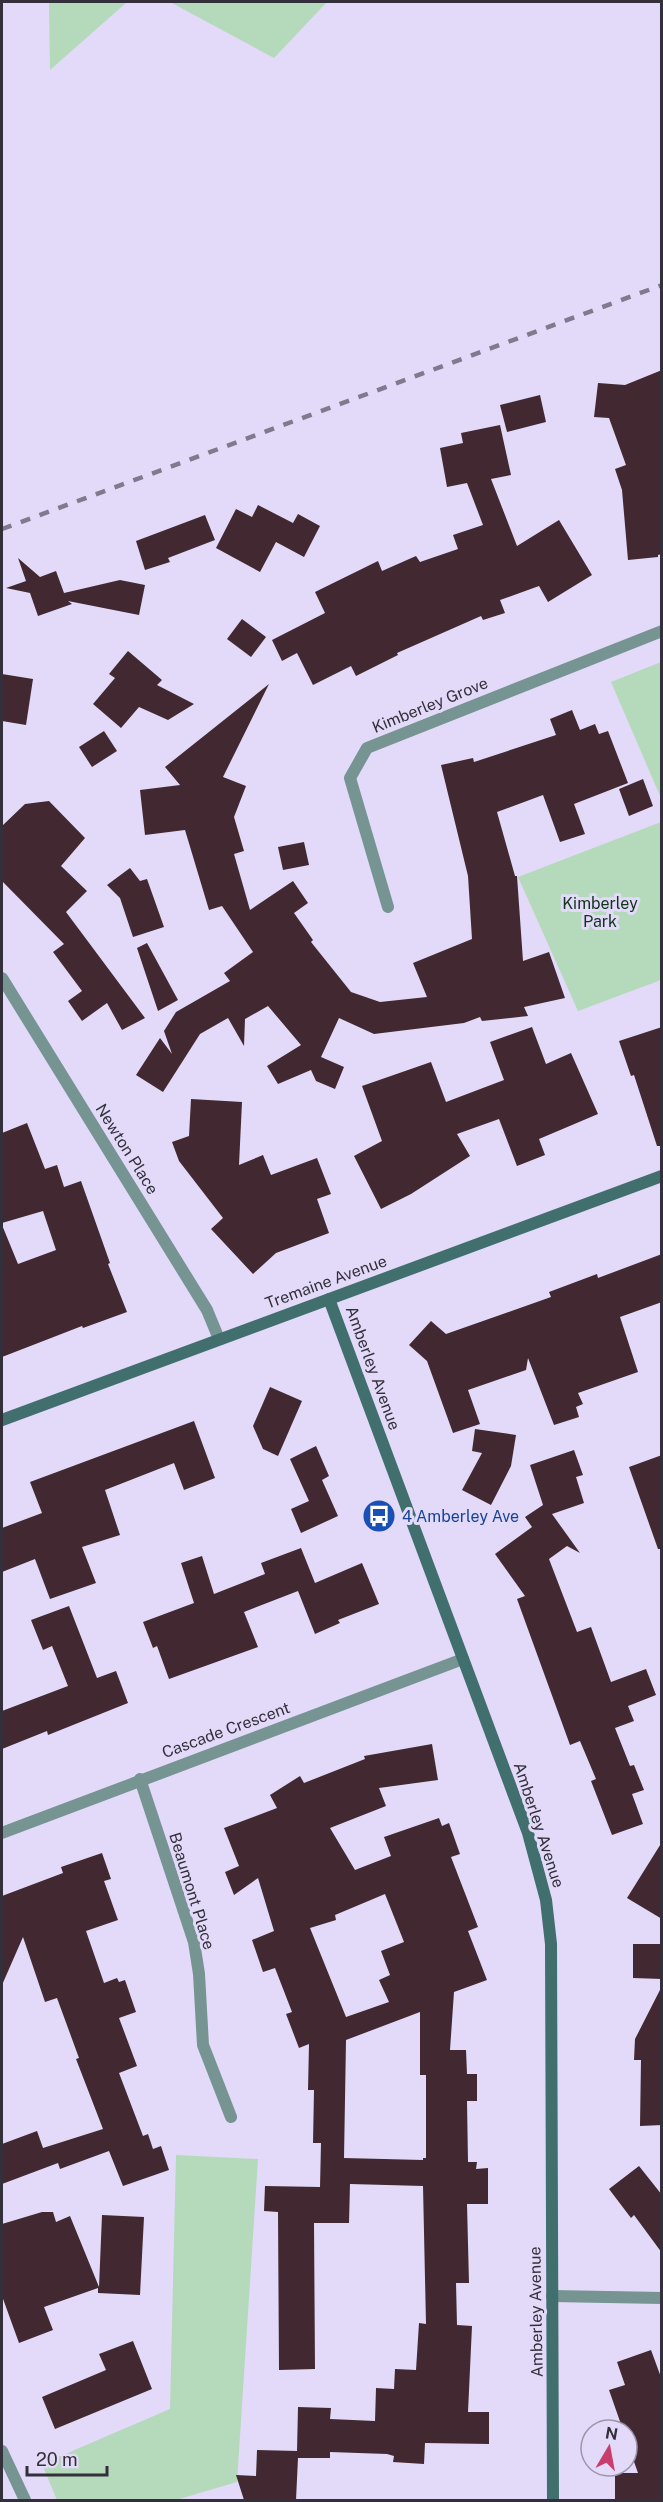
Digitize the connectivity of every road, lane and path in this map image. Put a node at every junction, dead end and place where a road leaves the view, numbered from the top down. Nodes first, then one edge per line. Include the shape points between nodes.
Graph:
1 (662, 631) edge
2 (388, 907) dead end
3 (2, 978) edge
4 (662, 1176) edge
5 (329, 1299) junction
6 (219, 1339) junction
7 (2, 1420) edge
8 (463, 1659) junction
9 (140, 1779) junction
10 (2, 1833) edge
11 (231, 2117) dead end
12 (552, 2296) junction
13 (662, 2298) edge
14 (2, 2451) edge
15 (25, 2500) edge
16 (553, 2500) edge

1 - 2 street, Kimberley Grove via 368,748 350,778
3 - 6 street, Newton Place via 207,1310
4 - 5 street, Tremaine Avenue
5 - 6 street, Tremaine Avenue
5 - 8 street, Amberley Avenue
6 - 7 street, Tremaine Avenue
8 - 9 street, Cascade Crescent
8 - 12 street, Amberley Avenue via 528,1833 546,1900 551,1944
9 - 10 street, Cascade Crescent
9 - 11 street, Beaumont Place via 194,1942 203,2045
12 - 13 street
12 - 16 street, Amberley Avenue
14 - 15 street

